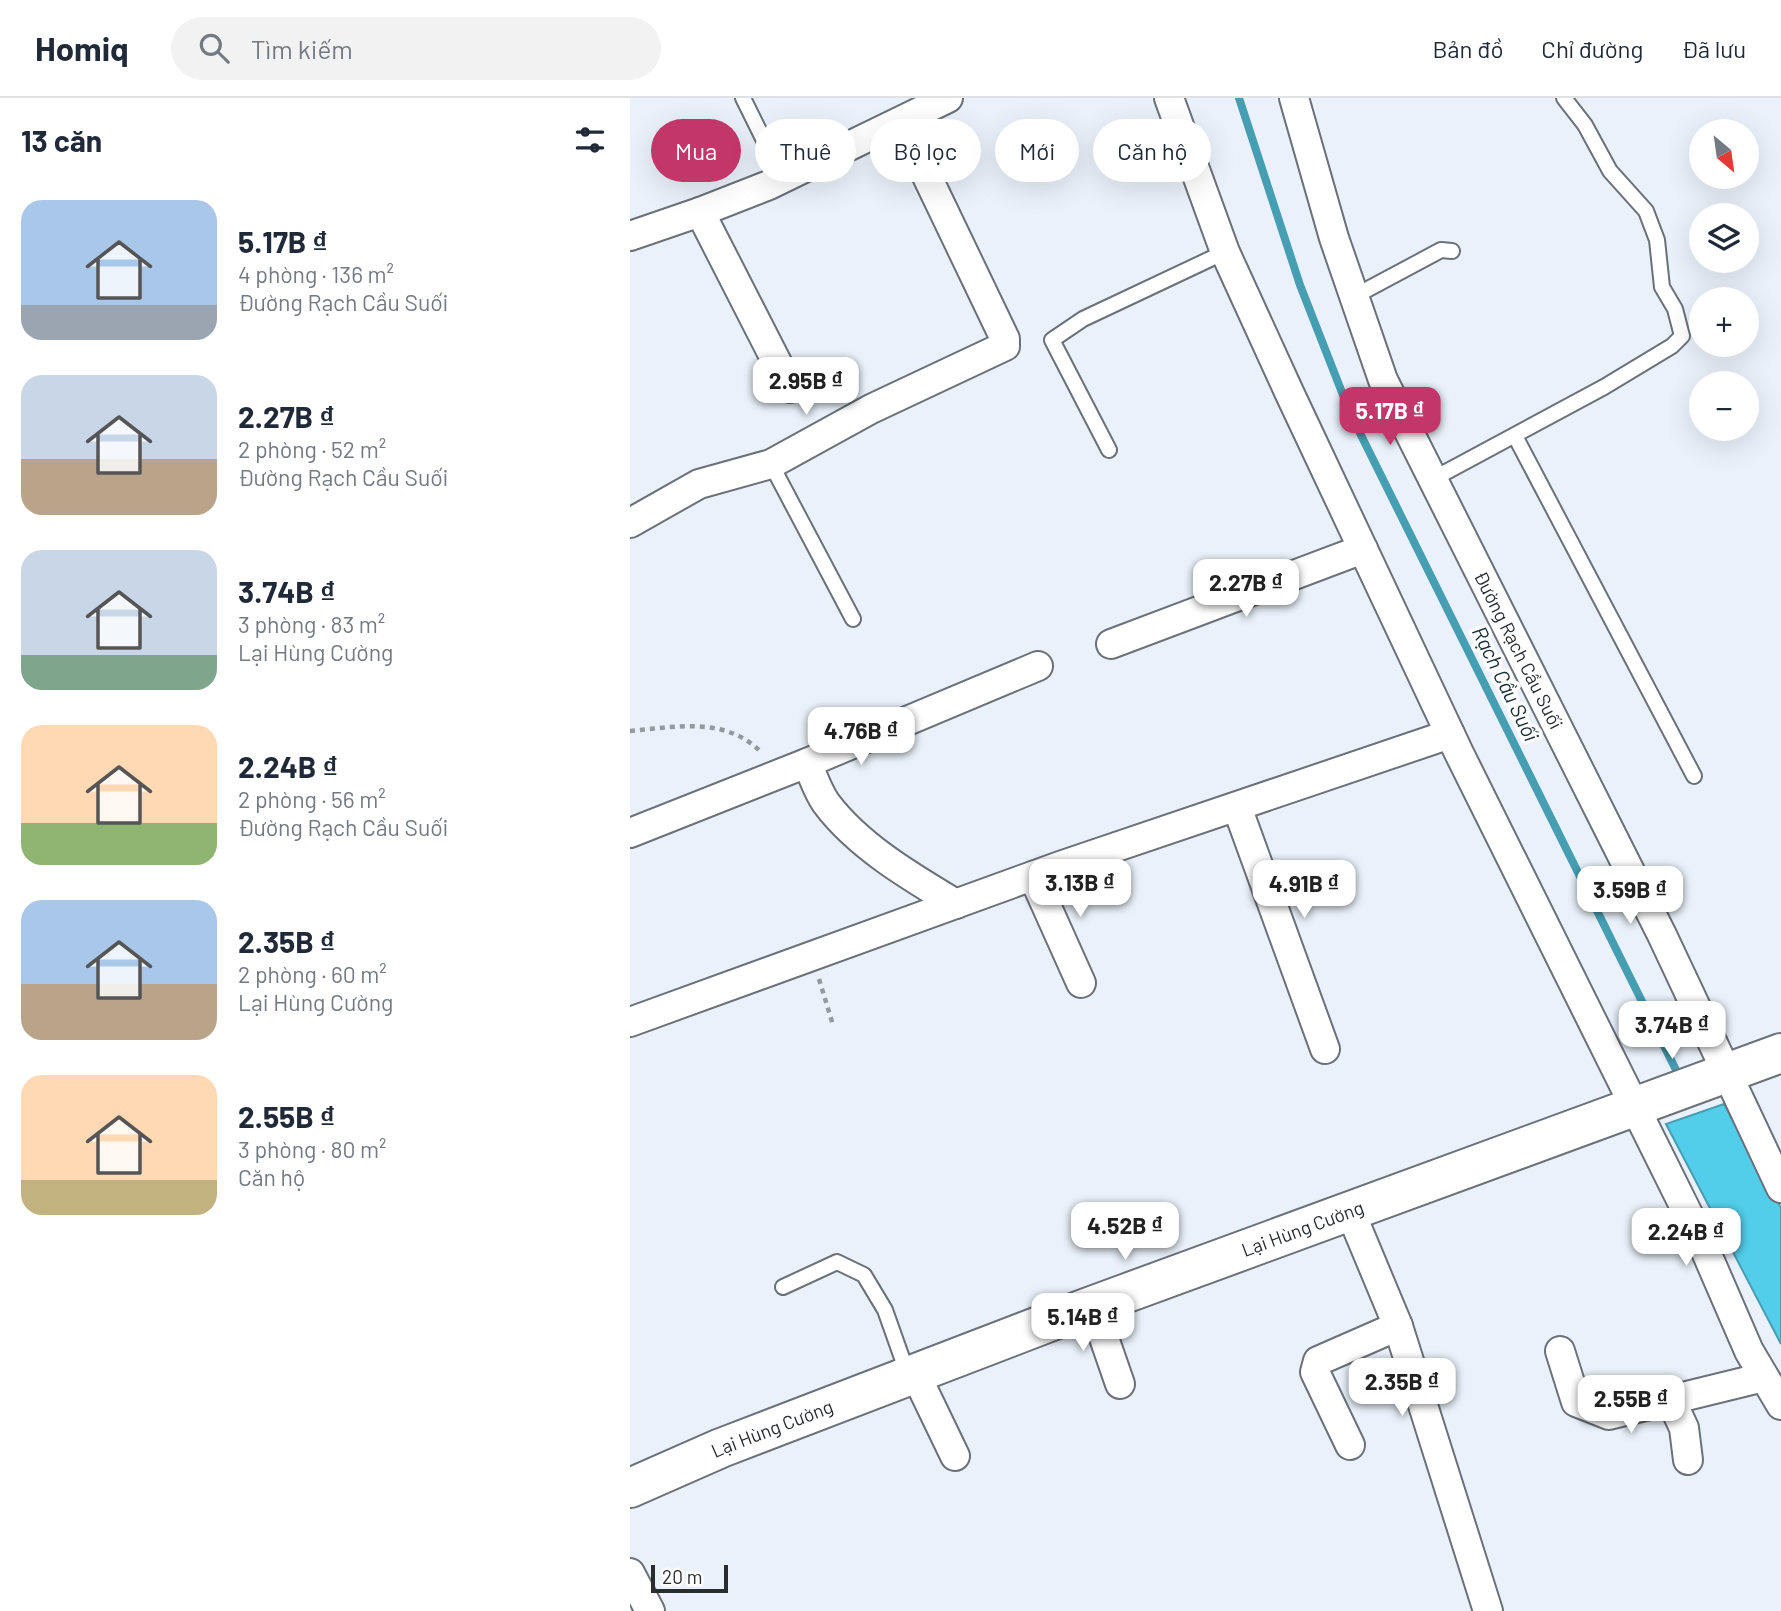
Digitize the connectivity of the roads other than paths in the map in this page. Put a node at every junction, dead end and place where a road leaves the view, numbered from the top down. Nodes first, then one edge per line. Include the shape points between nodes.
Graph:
1 (743, 98) edge
2 (948, 98) edge
3 (1169, 98) edge
4 (1294, 98) edge
5 (1564, 98) edge
6 (907, 119) edge
7 (755, 122) edge
8 (775, 182) edge
9 (929, 182) edge
10 (700, 212) junction
11 (630, 236) edge
12 (1452, 251) dead end
13 (1225, 252) junction
14 (1355, 296) junction
15 (790, 388) dead end
16 (1515, 436) junction
17 (1109, 450) dead end
18 (772, 464) junction
19 (1433, 479) junction
20 (630, 523) edge
21 (1363, 549) junction
22 (853, 619) dead end
23 (1111, 644) dead end
24 (1038, 666) dead end
25 (1450, 734) junction
26 (795, 768) junction
27 (1694, 776) dead end
28 (1237, 807) junction
29 (630, 834) edge
30 (1033, 876) junction
31 (956, 904) junction
32 (1081, 983) dead end
33 (630, 1022) edge
34 (1325, 1049) dead end
35 (1781, 1053) edge
36 (1721, 1074) junction
37 (1639, 1104) junction
38 (1781, 1188) edge
39 (1350, 1211) junction
40 (783, 1287) dead end
41 (1093, 1306) junction
42 (1398, 1326) junction
43 (1560, 1351) dead end
44 (912, 1375) junction
45 (1765, 1377) junction
46 (1120, 1384) dead end
47 (1671, 1401) junction
48 (1781, 1405) edge
49 (1349, 1444) dead end
50 (955, 1456) dead end
51 (1688, 1460) dead end
52 (630, 1488) edge
53 (630, 1573) edge
54 (650, 1611) edge
55 (1488, 1611) edge

1 - 7 lane
2 - 6 street
3 - 13 street
4 - 14 street, Đường Rạch Cầu Suối
5 - 16 lane via 1610,171 1646,211 1657,240 1662,287 1675,309 1682,336
8 - 10 street
9 - 18 street via 1006,344 871,409
10 - 11 street
10 - 15 street
12 - 14 lane via 1441,250
13 - 17 lane via 1083,319 1052,340
13 - 21 street
14 - 19 street, Đường Rạch Cầu Suối via 1383,380
16 - 19 lane
16 - 27 lane
18 - 20 street via 699,484
18 - 22 lane
19 - 36 street, Đường Rạch Cầu Suối via 1662,935
21 - 23 street
21 - 25 street
24 - 26 street
25 - 28 street
25 - 37 street
26 - 29 street
26 - 31 street via 825,803 899,869
28 - 30 street
28 - 34 street
30 - 31 street
30 - 32 street
31 - 33 street
35 - 36 street, Lại Hùng Cường
36 - 37 street, Lại Hùng Cường
36 - 38 street, Đường Rạch Cầu Suối
37 - 39 street, Lại Hùng Cường
37 - 45 street via 1749,1351
39 - 41 street, Lại Hùng Cường
39 - 42 street
40 - 44 lane via 837,1262 864,1275 885,1310
41 - 44 street, Lại Hùng Cường
41 - 46 street
42 - 49 street via 1318,1361 1315,1372
42 - 55 street
43 - 47 street via 1576,1402 1609,1415
44 - 50 street
44 - 52 street, Lại Hùng Cường
45 - 47 street
45 - 48 street
47 - 51 street via 1684,1428
53 - 54 street

